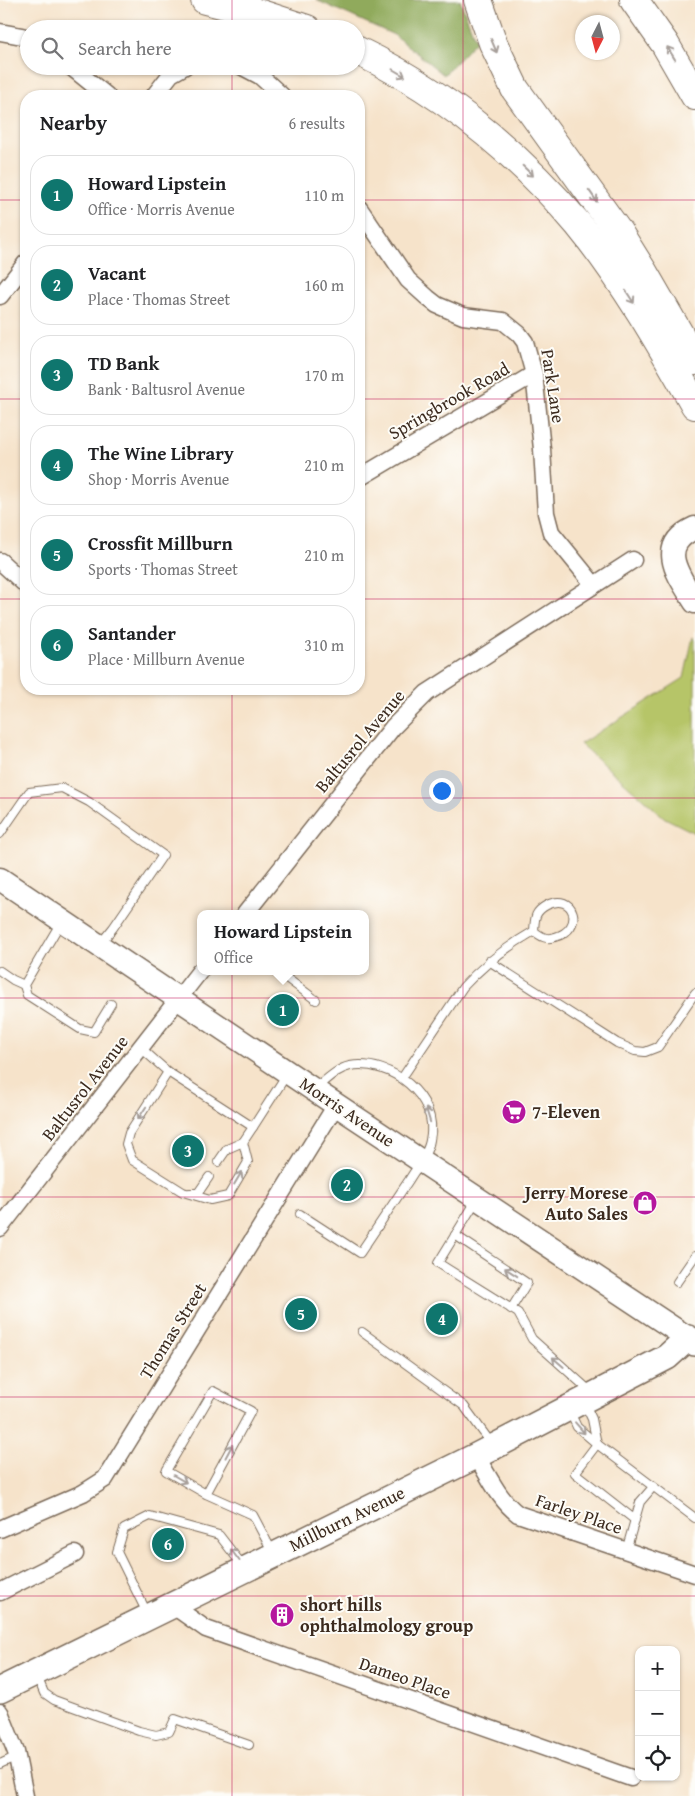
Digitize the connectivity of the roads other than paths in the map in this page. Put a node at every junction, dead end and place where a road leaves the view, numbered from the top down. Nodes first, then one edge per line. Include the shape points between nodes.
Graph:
1 (204, 0) edge
2 (478, 0) edge
3 (634, 0) edge
4 (279, 20) edge
5 (0, 32) edge
6 (20, 36) edge
7 (365, 55) edge
8 (81, 75) edge
9 (170, 75) edge
10 (258, 75) edge
11 (100, 90) edge
12 (159, 90) edge
13 (275, 90) edge
14 (695, 96) edge
15 (365, 217) edge
16 (20, 271) edge
17 (0, 296) edge
18 (695, 361) edge
19 (534, 374) junction
20 (695, 405) edge
21 (365, 474) edge
22 (695, 528) edge
23 (633, 560) dead end
24 (0, 561) edge
25 (20, 579) edge
26 (594, 585) junction
27 (695, 602) edge
28 (0, 834) edge
29 (0, 879) edge
30 (248, 910) edge
31 (62, 921) junction
32 (534, 931) junction
33 (99, 946) junction
34 (490, 961) junction
35 (0, 971) edge
36 (197, 975) edge
37 (282, 975) edge
38 (24, 985) junction
39 (695, 993) edge
40 (179, 999) junction
41 (316, 1000) dead end
42 (111, 1004) dead end
43 (141, 1048) junction
44 (168, 1072) junction
45 (288, 1073) junction
46 (402, 1078) junction
47 (314, 1090) junction
48 (336, 1105) junction
49 (253, 1127) junction
50 (243, 1142) junction
51 (421, 1161) junction
52 (218, 1162) dead end
53 (209, 1177) dead end
54 (183, 1192) junction
55 (477, 1199) junction
56 (300, 1214) dead end
57 (0, 1228) edge
58 (455, 1235) junction
59 (695, 1256) edge
60 (677, 1282) dead end
61 (511, 1309) junction
62 (362, 1332) dead end
63 (692, 1341) edge
64 (582, 1401) junction
65 (597, 1444) junction
66 (485, 1451) junction
67 (653, 1487) junction
68 (206, 1494) junction
69 (695, 1518) edge
70 (635, 1520) junction
71 (0, 1529) edge
72 (626, 1551) junction
73 (75, 1554) dead end
74 (274, 1555) junction
75 (245, 1569) junction
76 (695, 1574) edge
77 (0, 1592) edge
78 (172, 1605) junction
79 (149, 1616) junction
80 (35, 1672) junction
81 (0, 1690) edge
82 (0, 1712) edge
83 (249, 1746) dead end
84 (17, 1756) junction
85 (0, 1764) edge
86 (631, 1778) dead end
87 (24, 1796) edge

1 - 4 highway
2 -> 18 highway via 492,43 515,89 619,233
14 -> 3 highway via 665,44
5 - 6 street
7 -> 20 highway via 416,82 450,105 548,191 610,267
8 - 11 street
9 - 12 street
10 - 13 street
15 - 19 street, Park Lane via 408,280 437,305 463,316 503,321 519,334 525,342
16 - 17 street
19 - 21 street, Springbrook Road
19 - 26 street, Park Lane via 546,513 551,532
22 - 27 main road via 678,540 672,556
23 - 26 street, Baltusrol Avenue
24 - 25 street
26 - 30 street, Baltusrol Avenue via 427,693 393,727
28 - 33 lane via 29,792 62,788 89,802 163,855
29 - 31 main road, Morris Avenue
31 - 33 main road, Morris Avenue
31 - 38 lane
32 - 32 lane via 541,937 551,938 569,931 574,923 569,905 561,901 542,908 535,916
32 - 34 lane
33 - 40 main road, Morris Avenue
34 - 39 lane via 634,1051 645,1052 658,1047
34 - 46 lane via 463,987
35 - 38 lane
36 - 40 street, Baltusrol Avenue
37 - 41 lane
38 - 42 lane via 27,995 80,1029 94,1032
40 - 43 street, Baltusrol Avenue
40 - 45 main road, Morris Avenue
43 - 44 lane
43 - 57 street, Baltusrol Avenue
44 - 49 lane
44 -> 54 lane via 129,1133 126,1144 132,1160
45 - 47 main road, Morris Avenue
45 - 49 lane
46 - 47 lane via 375,1066 348,1066 337,1070
51 -> 46 lane via 430,1141 430,1117 420,1096
47 - 48 main road, Morris Avenue
48 - 51 main road, Morris Avenue
48 - 71 street, Thomas Street via 105,1479 83,1493
49 - 50 lane
50 - 52 lane via 227,1149
54 -> 50 lane via 210,1200 228,1196 248,1162
51 - 55 main road, Morris Avenue
51 - 56 lane via 360,1253
53 - 54 lane via 198,1193
55 - 58 lane
55 - 63 main road, Morris Avenue
61 -> 58 lane via 527,1282
58 - 61 lane via 438,1263
59 - 60 lane
64 -> 61 lane
62 - 66 lane via 464,1406
63 - 64 main road, Millburn Avenue
64 - 65 lane via 592,1419
64 -> 65 lane via 577,1427
64 - 66 main road, Millburn Avenue
65 - 67 lane
65 - 70 lane via 575,1473
66 - 72 street, Farley Place via 502,1498 509,1508 518,1514
66 - 74 main road, Millburn Avenue
67 - 69 lane
67 - 70 lane via 640,1502
68 -> 68 lane via 251,1411 213,1391 166,1471
68 - 74 lane via 253,1515
70 - 72 lane
72 - 76 street, Farley Place
73 - 77 street
74 - 75 main road, Millburn Avenue
75 - 78 main road, Millburn Avenue
75 -> 79 lane via 219,1535 150,1516 124,1529 117,1552
78 - 79 main road, Millburn Avenue
78 - 86 street, Dameo Place via 206,1629
79 - 80 main road, Millburn Avenue
80 - 81 main road, Millburn Avenue
80 - 83 lane via 44,1693 54,1700 139,1731 156,1735 169,1732 175,1719
82 - 84 street
84 - 85 lane
84 - 87 street

